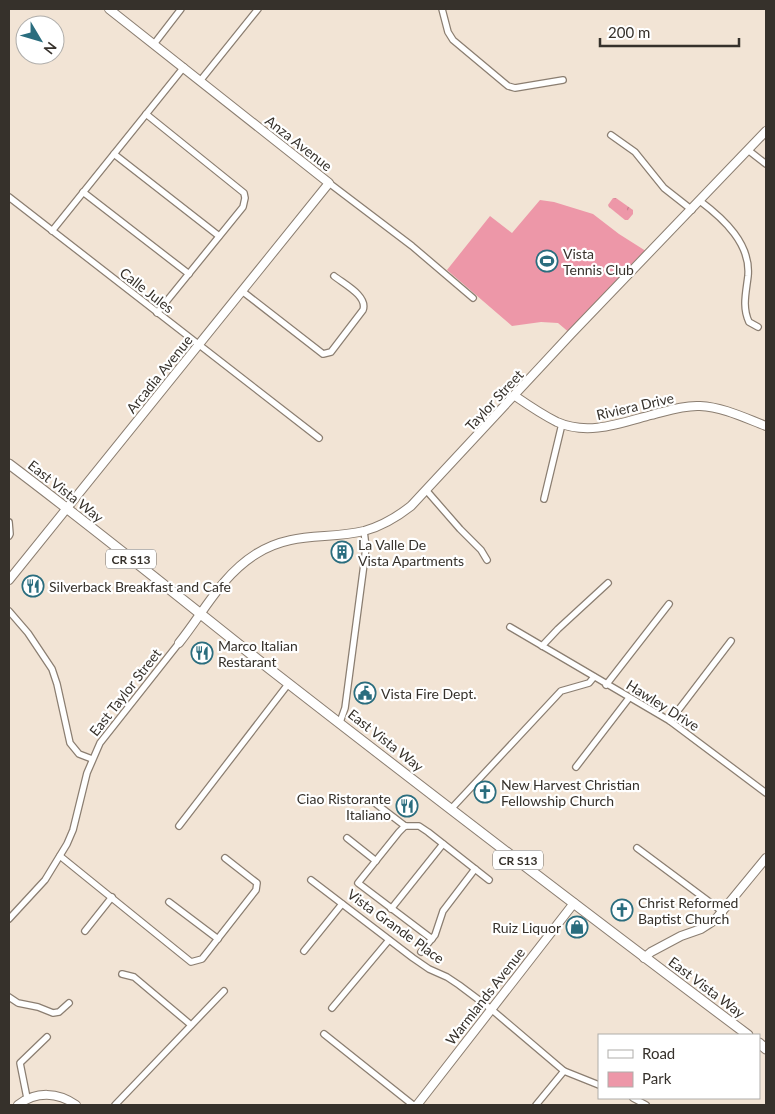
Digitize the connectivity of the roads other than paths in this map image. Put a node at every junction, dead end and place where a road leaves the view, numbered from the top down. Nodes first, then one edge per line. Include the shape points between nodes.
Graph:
1 (109, 9) edge
2 (181, 9) edge
3 (258, 9) edge
4 (442, 9) edge
5 (154, 44) junction
6 (184, 67) junction
7 (563, 80) dead end
8 (200, 81) junction
9 (146, 114) junction
10 (766, 131) edge
11 (611, 135) dead end
12 (748, 150) junction
13 (114, 154) junction
14 (766, 164) edge
15 (329, 182) junction
16 (83, 192) junction
17 (9, 196) edge
18 (700, 201) junction
19 (692, 210) junction
20 (52, 231) junction
21 (219, 236) junction
22 (189, 274) junction
23 (334, 276) dead end
24 (242, 291) junction
25 (473, 298) dead end
26 (157, 313) junction
27 (758, 327) dead end
28 (198, 345) junction
29 (515, 396) junction
30 (765, 423) edge
31 (562, 424) junction
32 (319, 438) dead end
33 (9, 464) edge
34 (426, 490) junction
35 (544, 499) dead end
36 (67, 508) junction
37 (9, 522) edge
38 (364, 531) junction
39 (9, 536) edge
40 (487, 560) dead end
41 (9, 580) edge
42 (608, 583) dead end
43 (669, 604) dead end
44 (9, 612) edge
45 (200, 614) junction
46 (510, 627) dead end
47 (732, 641) dead end
48 (179, 643) joint
49 (542, 646) junction
50 (594, 677) junction
51 (289, 683) junction
52 (606, 685) junction
53 (629, 698) junction
54 (340, 722) junction
55 (670, 722) junction
56 (92, 759) junction
57 (576, 767) dead end
58 (766, 793) edge
59 (375, 803) dead end
60 (451, 809) junction
61 (179, 826) dead end
62 (406, 826) junction
63 (348, 838) dead end
64 (443, 844) junction
65 (637, 848) dead end
66 (60, 856) junction
67 (225, 858) dead end
68 (766, 858) edge
69 (376, 861) junction
70 (475, 869) junction
71 (311, 880) dead end
72 (489, 880) dead end
73 (112, 898) junction
74 (169, 902) dead end
75 (342, 904) junction
76 (574, 904) junction
77 (391, 909) junction
78 (723, 912) junction
79 (9, 919) edge
80 (85, 931) dead end
81 (218, 939) junction
82 (432, 939) junction
83 (389, 940) junction
84 (304, 951) dead end
85 (422, 952) dead end
86 (644, 958) junction
87 (122, 974) dead end
88 (224, 990) dead end
89 (10, 999) edge
90 (69, 1003) dead end
91 (332, 1008) dead end
92 (491, 1009) junction
93 (192, 1024) junction
94 (324, 1034) dead end
95 (747, 1034) edge
96 (47, 1037) dead end
97 (564, 1071) junction
98 (598, 1085) edge
99 (27, 1098) junction
100 (635, 1099) edge
101 (18, 1105) edge
102 (76, 1105) edge
103 (115, 1105) edge
104 (415, 1105) edge
105 (536, 1105) edge
106 (646, 1105) edge

1 - 5 street, Anza Avenue
2 - 5 street
3 - 8 street
4 - 7 street via 453,40 508,86 515,88
5 - 6 street, Anza Avenue
6 - 8 street, Anza Avenue
6 - 9 street
8 - 15 street, Anza Avenue
9 - 13 street
9 - 21 street via 244,193 242,207
10 - 12 street, Taylor Street
11 - 19 street via 635,152 664,188
12 - 14 street
12 - 18 street, Taylor Street
13 - 16 street
13 - 21 street
15 - 24 street, Arcadia Avenue
15 - 25 street, Anza Avenue
16 - 20 street
16 - 22 street
17 - 20 street, Calle Jules
18 - 19 street, Taylor Street
18 - 27 street via 743,245 748,274 745,314 749,322
19 - 29 street, Taylor Street
20 - 26 street, Calle Jules
21 - 22 street
22 - 26 street
23 - 24 street via 362,298 365,305 327,354
24 - 28 street, Arcadia Avenue
26 - 28 street, Calle Jules
28 - 32 street, Calle Jules
28 - 36 street, Arcadia Avenue
29 - 31 street, Riviera Drive
29 - 34 street, Taylor Street
30 - 31 street, Riviera Drive via 700,406 591,429
31 - 35 street
33 - 36 main road, East Vista Way / CR S13
34 - 38 street, Taylor Street via 402,513
34 - 40 street
36 - 41 street, Arcadia Avenue
36 - 45 main road, East Vista Way / CR S13
37 - 39 street
38 - 45 street, Taylor Street via 286,540 257,553 234,571
38 - 54 street via 364,564 345,708
42 - 49 street
43 - 52 street
44 - 56 street via 28,633 52,669 70,743 79,754
45 - 48 street, East Taylor Street
45 - 51 main road, East Vista Way / CR S13
46 - 49 street, Hawley Drive
47 - 55 street
48 - 56 street, East Taylor Street via 100,742
49 - 50 street, Hawley Drive
50 - 52 street, Hawley Drive
50 - 60 street via 589,683 561,690
51 - 54 main road, East Vista Way / CR S13
51 - 61 street
52 - 53 street, Hawley Drive
53 - 55 street, Hawley Drive
53 - 57 street
54 - 60 main road, East Vista Way / CR S13
55 - 58 street, Hawley Drive
56 - 66 street, East Taylor Street via 73,830
59 - 62 street
60 - 76 main road, East Vista Way / CR S13
62 - 64 street via 419,826
62 - 69 street
63 - 69 street
64 - 70 street
64 - 77 street
65 - 78 street
66 - 73 street
66 - 79 street, East Taylor Street via 45,880
67 - 81 street via 257,883 256,890
68 - 78 street
69 - 77 street via 358,884
70 - 72 street
70 - 82 street via 443,911
71 - 75 street, Vista Grande Place
73 - 80 street
73 - 81 street via 191,962 202,959
74 - 81 street
75 - 83 street, Vista Grande Place
75 - 84 street
76 - 86 main road, East Vista Way / CR S13
76 - 92 street, Warmlands Avenue
77 - 82 street
78 - 86 street via 709,925 681,936
82 - 85 street
83 - 91 street
83 - 92 street, Vista Grande Place
86 - 95 main road, East Vista Way / CR S13
87 - 93 street via 134,977
88 - 93 street
89 - 90 street via 53,1013
92 - 97 street, Vista Grande Place
92 - 104 street, Warmlands Avenue
93 - 103 street
94 - 104 street, Warmlands Avenue
96 - 99 street via 20,1063
97 - 98 street, Vista Grande Place
97 - 105 street
99 - 101 street
99 - 102 street via 47,1094 68,1099
100 - 106 street

